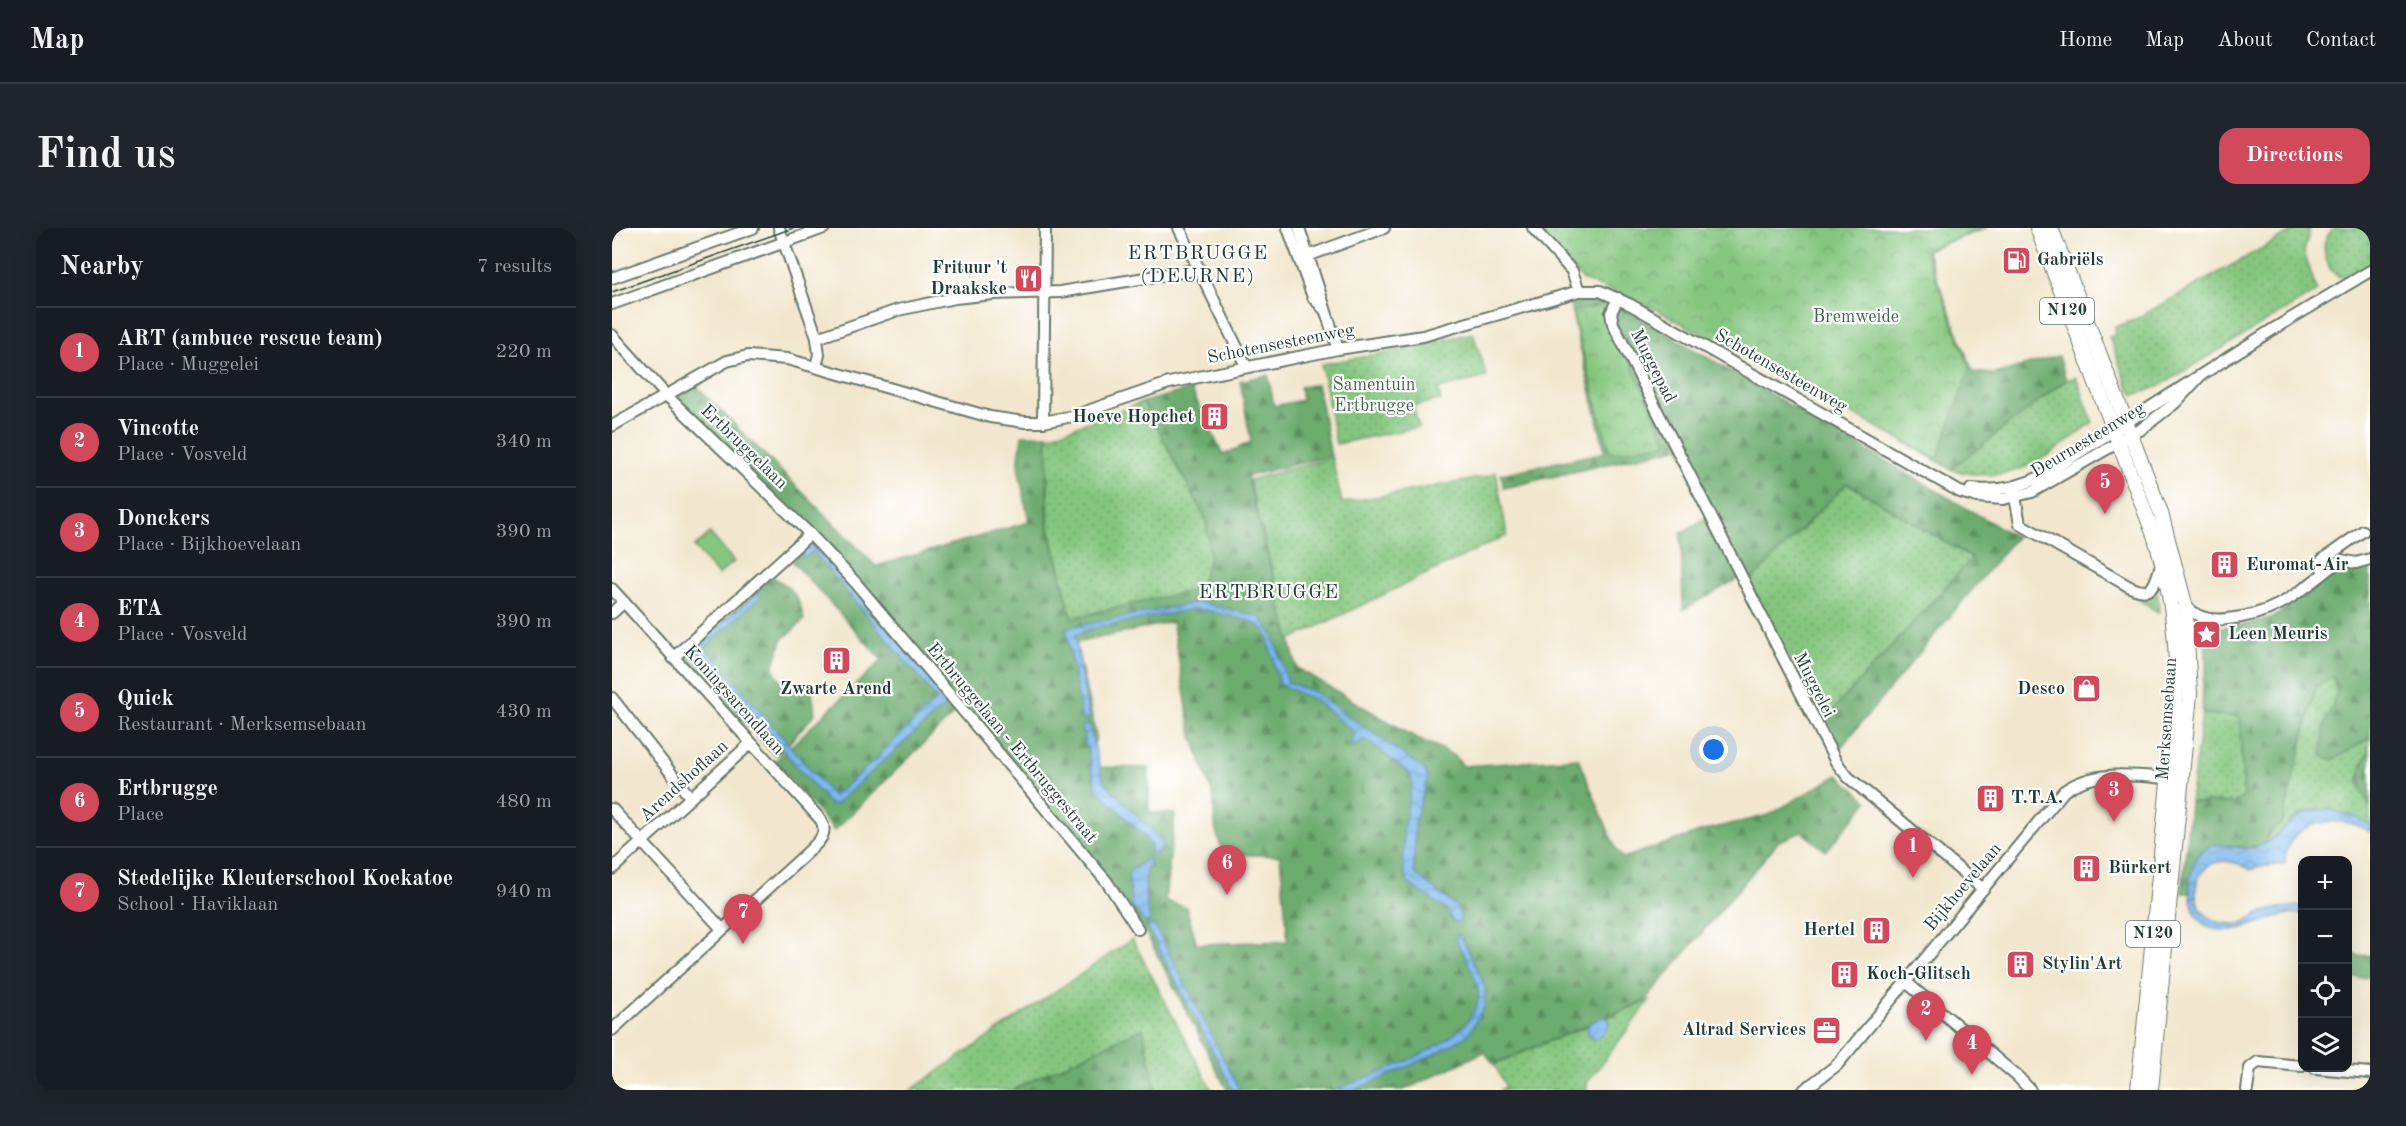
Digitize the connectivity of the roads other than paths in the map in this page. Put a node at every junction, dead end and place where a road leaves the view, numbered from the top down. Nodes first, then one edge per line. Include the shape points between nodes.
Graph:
1 (753, 228) edge
2 (824, 228) edge
3 (1045, 228) edge
4 (1179, 228) edge
5 (1288, 228) edge
6 (1299, 228) edge
7 (1384, 228) edge
8 (1533, 228) edge
9 (2051, 228) edge
10 (777, 229) edge
11 (730, 232) edge
12 (2039, 234) edge
13 (784, 242) junction
14 (1303, 257) junction
15 (1200, 268) junction
16 (2370, 271) edge
17 (612, 278) edge
18 (1044, 291) junction
19 (1579, 291) junction
20 (1618, 298) junction
21 (612, 304) edge
22 (612, 335) edge
23 (818, 338) junction
24 (1338, 349) junction
25 (816, 366) junction
26 (1246, 366) junction
27 (666, 394) junction
28 (1043, 422) junction
29 (612, 426) edge
30 (2121, 433) junction
31 (1677, 448) joint
32 (1933, 477) joint
33 (2014, 493) junction
34 (2363, 531) dead end
35 (810, 534) junction
36 (2370, 559) edge
37 (2163, 562) junction
38 (2325, 572) junction
39 (855, 582) joint
40 (612, 589) edge
41 (624, 602) junction
42 (2185, 604) junction
43 (612, 613) edge
44 (2214, 620) junction
45 (2189, 641) junction
46 (673, 658) junction
47 (612, 698) edge
48 (751, 743) junction
49 (2175, 779) junction
50 (690, 797) junction
51 (612, 809) edge
52 (642, 841) junction
53 (612, 869) edge
54 (1983, 888) junction
55 (1138, 929) dead end
56 (722, 930) junction
57 (1905, 982) junction
58 (612, 1030) edge
59 (2298, 1066) edge
60 (2352, 1071) edge
61 (2370, 1073) edge
62 (1808, 1089) edge
63 (2030, 1090) edge
64 (2138, 1090) edge
65 (2151, 1090) edge
66 (2247, 1090) edge

1 - 11 street
2 - 13 street
3 - 18 street
4 - 15 street
5 - 14 street
6 - 14 street
7 - 14 street
8 - 19 street via 1572,271
9 - 30 main road, Merksemsebaan / N120
10 - 13 street
11 - 17 street
12 - 30 main road, Merksemsebaan / N120
13 - 21 street
13 - 23 street
14 - 24 street via 1328,314
15 - 18 street via 1060,292
15 - 26 street
16 - 30 street, Deurnesteenweg via 2199,377 2175,403
18 - 23 street via 986,294 898,310
18 - 28 street
19 - 20 street, Schotensesteenweg via 1600,291
19 - 24 street, Schotensesteenweg via 1422,336
20 - 31 street, Muggepad via 1612,308 1613,324
20 - 32 street, Schotensesteenweg
22 - 27 street, Ertbruggelaan
23 - 25 street
24 - 26 street, Schotensesteenweg
25 - 27 street, Schotensesteenweg via 770,356 748,356 726,361
25 - 28 street, Schotensesteenweg via 990,417
26 - 28 street, Schotensesteenweg via 1169,383 1073,416
27 - 29 street, Schotensesteenweg
27 - 35 street, Ertbruggelaan
30 - 33 street, Deurnesteenweg
30 - 37 main road, Merksemsebaan / N120
30 - 42 main road, Merksemsebaan / N120 via 2169,537
31 - 54 street, Muggelei via 1838,765
32 - 33 street, Deurnesteenweg via 1947,484
33 - 37 street via 2018,519 2027,530 2136,590 2148,590 2159,579
34 - 38 street via 2322,560 2320,565
35 - 39 street, Ertbruggelaan
35 - 46 street
36 - 38 street via 2356,563 2341,560
37 - 49 main road, Merksemsebaan / N120 via 2177,663
38 - 44 street via 2269,611
39 - 55 street, Ertbruggelaan - Ertbruggestraat via 1107,882
40 - 41 street, Koningsarendlaan
41 - 43 street
41 - 46 street, Koningsarendlaan
42 - 44 street via 2199,616
42 - 45 main road, Merksemsebaan / N120
44 - 45 street via 2200,627
45 - 49 main road, Merksemsebaan / N120 via 2190,694
46 - 48 street, Koningsarendlaan
47 - 50 street
48 - 50 street, Arendshoflaan
48 - 56 street, Koningsarendlaan via 825,829 823,836
49 - 54 street, Bijkhoevelaan via 2104,776 2076,782 2064,791
49 - 64 main road, Merksemsebaan / N120
49 - 65 main road, Merksemsebaan / N120
50 - 52 street, Arendshoflaan
51 - 52 street
52 - 53 street, Arendshoflaan
52 - 56 street
54 - 57 street, Bijkhoevelaan
56 - 58 street
57 - 62 street, Bijkhoevelaan via 1837,1065
57 - 63 street
59 - 66 street via 2258,1062 2250,1068
60 - 61 street

